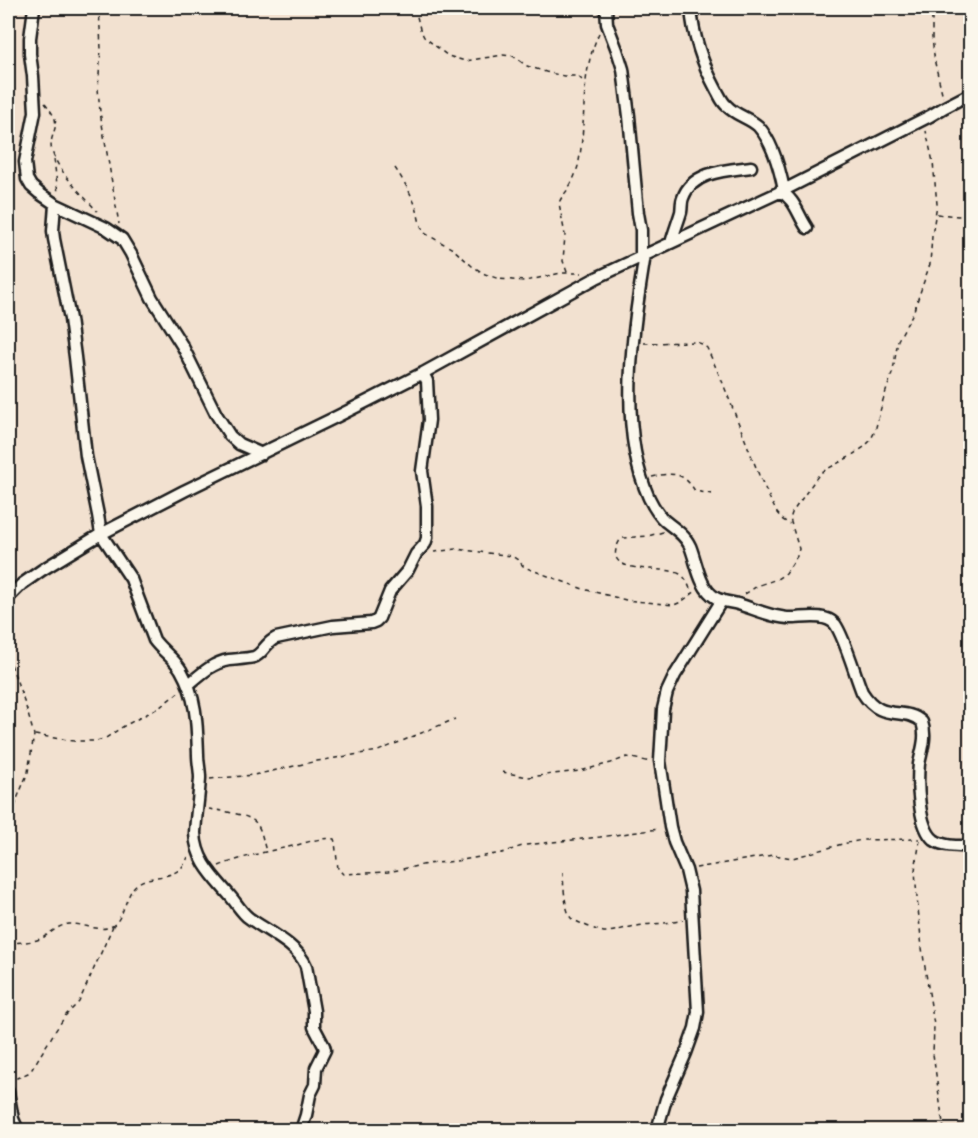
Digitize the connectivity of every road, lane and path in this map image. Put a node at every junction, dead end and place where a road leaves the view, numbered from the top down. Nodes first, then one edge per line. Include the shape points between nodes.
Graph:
1 (34, 8) edge
2 (99, 8) edge
3 (415, 8) edge
4 (606, 8) edge
5 (691, 8) edge
6 (932, 8) edge
7 (600, 31) dead end
8 (585, 82) junction
9 (34, 92) junction
10 (970, 94) edge
11 (945, 107) junction
12 (922, 120) junction
13 (54, 156) junction
14 (751, 167) dead end
15 (395, 168) dead end
16 (782, 190) junction
17 (57, 205) junction
18 (98, 212) dead end
19 (970, 213) edge
20 (936, 214) junction
21 (807, 228) dead end
22 (122, 239) junction
23 (671, 243) junction
24 (643, 256) junction
25 (567, 272) junction
26 (596, 278) junction
27 (634, 344) junction
28 (423, 373) junction
29 (262, 454) junction
30 (640, 474) junction
31 (712, 494) dead end
32 (791, 524) junction
33 (675, 529) junction
34 (101, 534) junction
35 (419, 551) junction
36 (704, 585) junction
37 (692, 594) junction
38 (8, 598) edge
39 (722, 600) junction
40 (736, 603) junction
41 (8, 656) edge
42 (188, 685) junction
43 (454, 719) dead end
44 (34, 735) junction
45 (660, 761) junction
46 (502, 772) dead end
47 (200, 780) junction
48 (198, 806) junction
49 (670, 827) junction
50 (8, 834) edge
51 (195, 843) junction
52 (970, 846) edge
53 (266, 852) junction
54 (207, 870) junction
55 (686, 870) junction
56 (563, 872) dead end
57 (692, 911) junction
58 (114, 926) junction
59 (8, 943) edge
60 (8, 1082) edge
61 (8, 1092) edge
62 (18, 1131) edge
63 (301, 1131) edge
64 (657, 1131) edge
65 (944, 1131) edge

1 - 9 street via 30,54
2 - 22 path via 100,112
3 - 8 path via 424,37 448,56 465,61 508,55 527,66 578,76
4 - 24 street via 607,24 623,69
5 - 16 street via 710,78 726,106 758,126 778,165
6 - 11 path via 934,55
7 - 8 path
8 - 25 path via 577,169 559,203
9 - 13 path via 56,122 51,140
9 - 17 street via 35,112 25,170 31,186
10 - 11 street
11 - 12 street
12 - 16 street
12 - 20 path via 934,172
13 - 17 path
13 - 18 path
14 - 23 street via 706,175 692,184 682,199
15 - 25 path via 416,205 423,231 478,270 514,281
16 - 21 street
16 - 23 street
17 - 22 street
17 - 34 street via 54,239 70,319 86,456
19 - 20 path
20 - 32 path via 928,273 911,319 898,340 875,431 864,447 820,473 792,513
22 - 29 street via 230,436
23 - 24 street
24 - 26 street
24 - 27 street
25 - 26 path via 588,273
26 - 28 street
27 - 30 street via 631,423
27 - 32 path via 696,342 707,348 770,499 777,513
28 - 29 street
28 - 35 street via 429,420 422,471 428,532
29 - 34 street
30 - 31 path via 681,476 695,491
30 - 33 street via 649,499
32 - 40 path via 799,549 792,565 777,579 749,590
33 - 36 street via 690,546
33 - 37 path via 620,540 616,559 626,566 681,574
34 - 38 street via 28,579
34 - 42 street via 131,579 154,640 176,662
35 - 37 path via 456,549 512,556 524,567 626,600 674,605
35 - 42 street via 390,591 376,621 276,638 260,654 216,664
36 - 37 path
36 - 39 street
39 - 40 street
39 - 45 street via 667,692
40 - 52 street via 788,618 826,618 836,626 868,702 881,711 913,716 922,722 925,734 919,782 928,832 944,844
41 - 44 path
42 - 44 path via 153,711 97,741
42 - 47 street via 197,721
43 - 47 path via 378,751 254,775
44 - 50 path via 28,772
45 - 46 path via 627,757 580,771 528,777
45 - 49 street
47 - 48 street
48 - 51 street
48 - 53 path via 256,822
49 - 53 path via 525,845 502,853 379,873 340,872 335,842 330,838
49 - 55 street
51 - 54 street
51 - 58 path via 183,868 135,886
53 - 54 path
54 - 63 street via 244,914 304,960 314,1027 325,1050 316,1068
55 - 57 street
55 - 65 path via 773,855 793,858 862,840 920,839 916,888
56 - 57 path via 569,914 602,932 679,921
57 - 64 street via 698,1012
58 - 59 path via 87,928 70,924 38,939
58 - 60 path via 78,1002 32,1069
61 - 62 street

